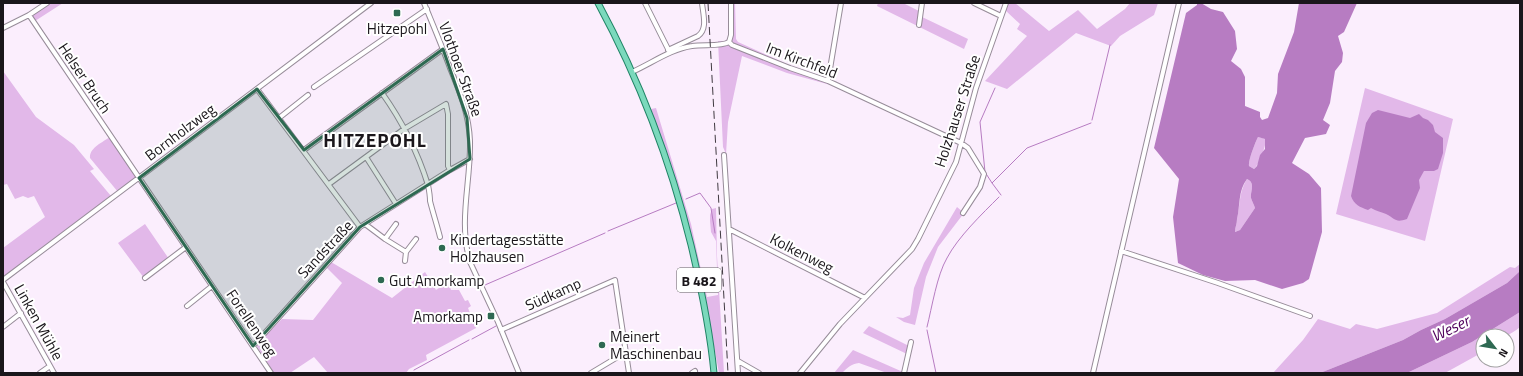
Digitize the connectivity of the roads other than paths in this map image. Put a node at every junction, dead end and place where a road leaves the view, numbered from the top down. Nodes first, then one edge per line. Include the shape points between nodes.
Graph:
1 (47, 3) edge
2 (371, 3) edge
3 (430, 3) edge
4 (598, 3) edge
5 (645, 3) edge
6 (702, 3) edge
7 (731, 3) edge
8 (841, 3) edge
9 (922, 3) edge
10 (974, 3) edge
11 (1006, 3) edge
12 (1179, 3) edge
13 (425, 6) edge
14 (29, 15) junction
15 (1002, 16) junction
16 (918, 25) dead end
17 (3, 28) edge
18 (730, 42) junction
19 (443, 49) junction
20 (669, 51) junction
21 (632, 72) junction
22 (828, 81) junction
23 (314, 87) dead end
24 (257, 89) junction
25 (382, 93) junction
26 (308, 95) dead end
27 (279, 118) junction
28 (404, 129) junction
29 (961, 143) junction
30 (304, 150) junction
31 (724, 155) dead end
32 (366, 156) junction
33 (470, 159) junction
34 (450, 170) junction
35 (139, 178) junction
36 (328, 184) junction
37 (428, 184) junction
38 (396, 204) junction
39 (963, 213) dead end
40 (365, 224) junction
41 (396, 224) dead end
42 (360, 227) junction
43 (729, 229) junction
44 (440, 237) dead end
45 (416, 238) dead end
46 (385, 239) junction
47 (186, 247) junction
48 (1121, 251) junction
49 (406, 252) junction
50 (404, 261) dead end
51 (146, 278) dead end
52 (3, 281) edge
53 (212, 286) junction
54 (865, 298) junction
55 (187, 306) dead end
56 (21, 313) junction
57 (1310, 316) dead end
58 (3, 327) edge
59 (501, 330) junction
60 (911, 342) dead end
61 (253, 346) junction
62 (626, 352) junction
63 (738, 361) junction
64 (50, 366) junction
65 (40, 373) edge
66 (54, 373) edge
67 (271, 373) edge
68 (519, 373) edge
69 (591, 373) edge
70 (629, 373) edge
71 (714, 373) edge
72 (738, 373) edge
73 (759, 373) edge
74 (800, 373) edge
75 (904, 373) edge
76 (1094, 373) edge

1 - 14 street
2 - 24 street, Bornholzweg
3 - 13 street
4 - 21 main road, B 482
5 - 20 street
6 - 20 street via 702,33
7 - 18 street
8 - 22 street
9 - 16 street
10 - 15 street
11 - 15 street, Holzhauser Straße
12 - 48 street
13 - 19 street, Vlothoer Straße
13 - 23 street
14 - 17 street
14 - 35 street, Helser Bruch
15 - 29 street, Holzhauser Straße via 978,83
18 - 20 street
18 - 22 street, Im Kirchfeld via 732,45
19 - 25 street
19 - 33 street, Vlothoer Straße via 467,118
20 - 21 street
21 - 71 main road, B 482 via 659,136 676,189 697,268
22 - 29 street, Im Kirchfeld
24 - 27 street
24 - 35 street, Bornholzweg
25 - 28 street
25 - 30 street
26 - 27 street
27 - 30 street
28 - 32 street
28 - 34 street via 446,104
28 - 37 street
29 - 39 street via 968,148 984,174 980,187
29 - 54 street, Holzhauser Straße via 950,176 912,249
30 - 36 street
31 - 43 street
32 - 36 street
32 - 38 street
33 - 34 street, Sandstraße
33 - 59 street, Vlothoer Straße via 464,216 467,252
34 - 37 street, Sandstraße
35 - 47 street, Forellenweg
35 - 52 street, Bornholzweg
36 - 42 street
37 - 38 street, Sandstraße
37 - 44 street
38 - 40 street, Sandstraße
40 - 42 street, Sandstraße
40 - 46 street
41 - 46 street
42 - 61 street, Sandstraße
43 - 54 street, Kolkenweg
43 - 63 street
45 - 49 street
46 - 49 street
47 - 51 street
47 - 53 street, Forellenweg
48 - 57 street
48 - 76 street
49 - 50 street
52 - 56 street, Linken Mühle
53 - 55 street, Forellenweg
53 - 61 street, Forellenweg
54 - 74 street, Holzhauser Straße
56 - 58 street
56 - 64 street, Linken Mühle
59 - 62 street, Südkamp via 615,280
59 - 68 street, Vlothoer Straße
60 - 75 street
61 - 67 street, Forellenweg
62 - 69 street
62 - 70 street
63 - 72 street
63 - 73 street
64 - 65 street
64 - 66 street, Linken Mühle

